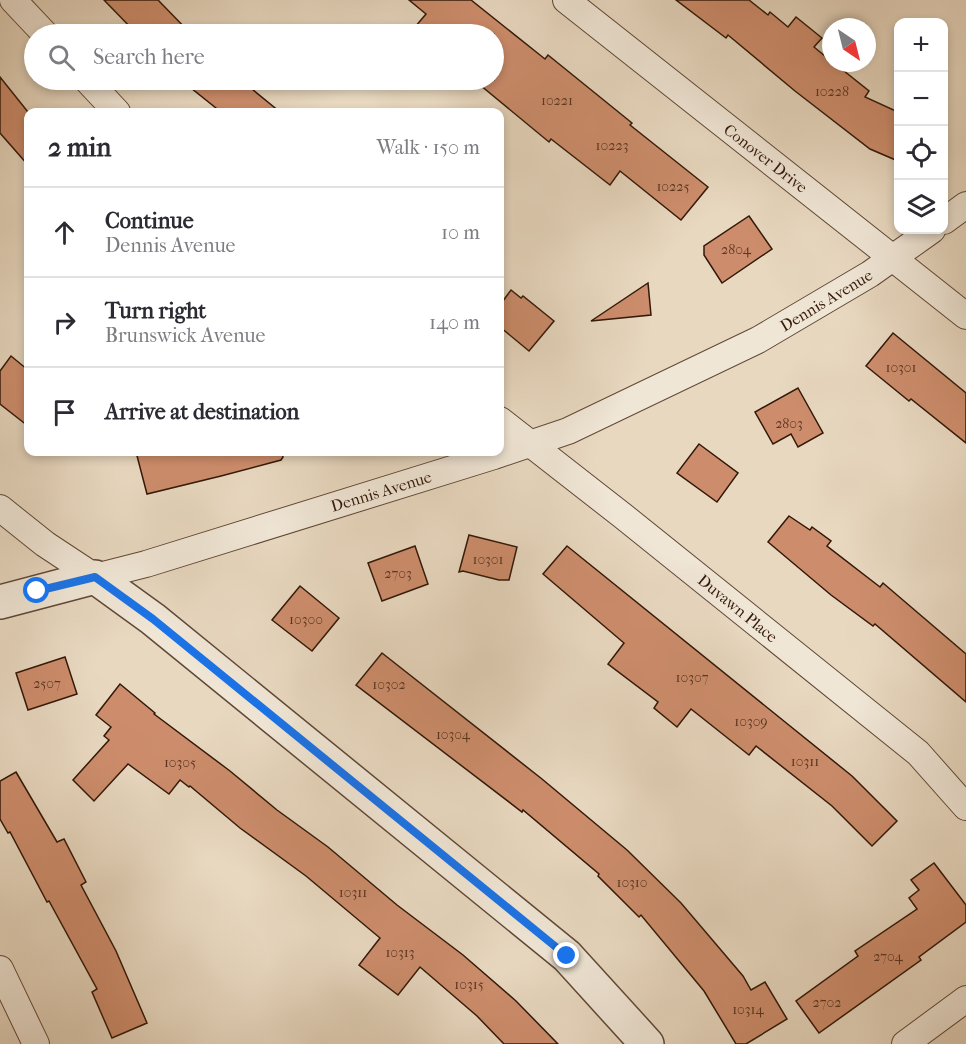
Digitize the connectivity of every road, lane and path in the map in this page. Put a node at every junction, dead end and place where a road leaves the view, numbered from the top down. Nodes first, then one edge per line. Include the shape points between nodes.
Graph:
1 (13, 0) edge
2 (566, 0) edge
3 (36, 24) edge
4 (96, 90) edge
5 (113, 108) edge
6 (966, 205) edge
7 (948, 218) edge
8 (926, 234) edge
9 (893, 257) junction
10 (966, 316) edge
11 (504, 423) edge
12 (530, 444) junction
13 (504, 452) edge
14 (492, 456) edge
15 (0, 508) edge
16 (95, 577) junction
17 (0, 602) edge
18 (966, 807) edge
19 (0, 969) edge
20 (966, 999) edge
21 (36, 1044) edge
22 (647, 1044) edge
23 (905, 1044) edge

1 - 3 street
2 - 9 street, Conover Drive
4 - 5 street
6 - 7 street
8 - 9 street, Dennis Avenue
9 - 10 street, Conover Drive
9 - 12 street, Dennis Avenue via 759,340 568,431
11 - 12 street, Duvawn Place
12 - 13 street, Dennis Avenue
12 - 18 street, Duvawn Place via 918,753
14 - 16 street, Dennis Avenue
15 - 16 street
16 - 17 street, Dennis Avenue
16 - 22 street via 162,626 567,956
19 - 21 street
20 - 23 street

